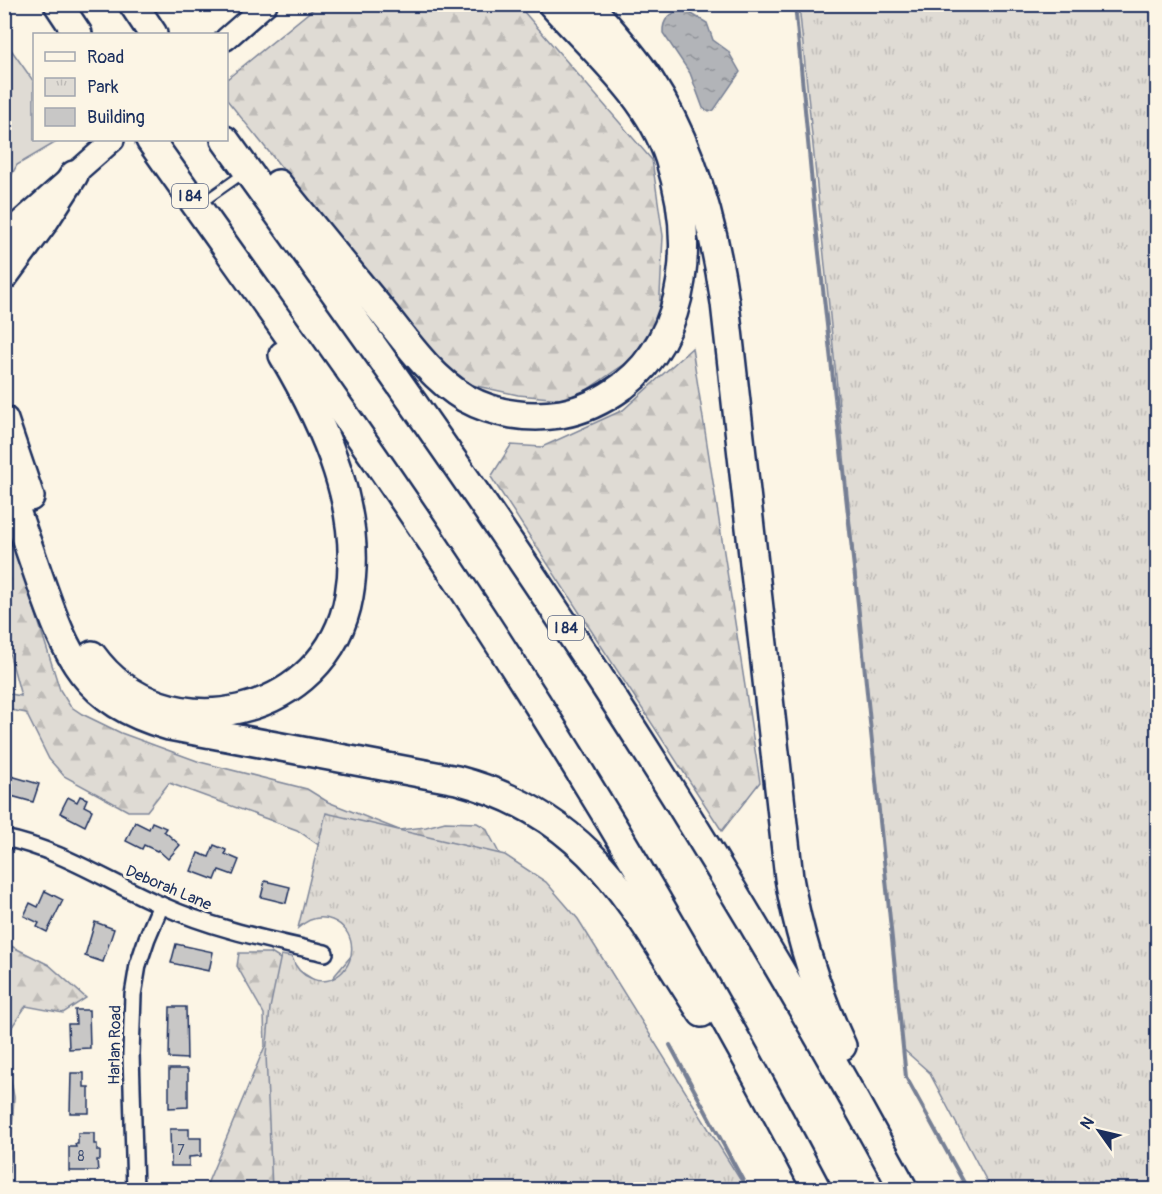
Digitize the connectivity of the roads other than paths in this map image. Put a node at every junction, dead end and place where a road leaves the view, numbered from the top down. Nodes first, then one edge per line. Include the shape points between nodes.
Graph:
1 (58, 4) edge
2 (266, 4) edge
3 (552, 4) edge
4 (588, 4) edge
5 (77, 33) edge
6 (228, 37) edge
7 (228, 120) edge
8 (112, 141) edge
9 (151, 141) edge
10 (226, 141) edge
11 (247, 170) junction
12 (74, 175) junction
13 (197, 206) junction
14 (4, 236) edge
15 (230, 253) junction
16 (4, 276) edge
17 (4, 420) edge
18 (4, 476) edge
19 (4, 838) edge
20 (161, 905) junction
21 (325, 953) dead end
22 (782, 1124) junction
23 (876, 1137) junction
24 (135, 1190) edge
25 (817, 1190) edge
26 (904, 1190) edge

1 - 5 highway
2 - 6 main road
3 - 7 highway via 628,88 653,123 669,159 684,229 679,290 659,347 632,379 611,395 578,410 539,416 500,412 473,402 444,382 394,327
4 - 23 highway via 633,57 663,103 687,151 710,222 726,312 793,903 814,980 861,1088
8 - 12 main road
9 - 13 highway, I 84
10 - 11 highway, I 84
11 - 13 lane
11 - 23 highway, I 84 via 420,414 615,701 734,893
12 - 14 main road
12 - 16 highway
13 - 15 highway, I 84
15 - 17 highway via 249,299 297,378 328,443 341,481 349,527 351,581 341,625 316,664 290,687 269,700 240,709 193,712 151,701 105,670 82,640 69,611
15 - 22 highway, I 84 via 405,501 535,699 656,899
18 - 22 highway via 60,637 80,669 108,698 140,717 169,726 466,783 545,817 585,848 614,880 735,1063
19 - 20 street, Deborah Lane via 54,854
20 - 21 street, Deborah Lane via 244,935
20 - 24 street, Harlan Road via 138,965 132,1004
22 - 25 highway, I 84
23 - 26 highway, I 84

